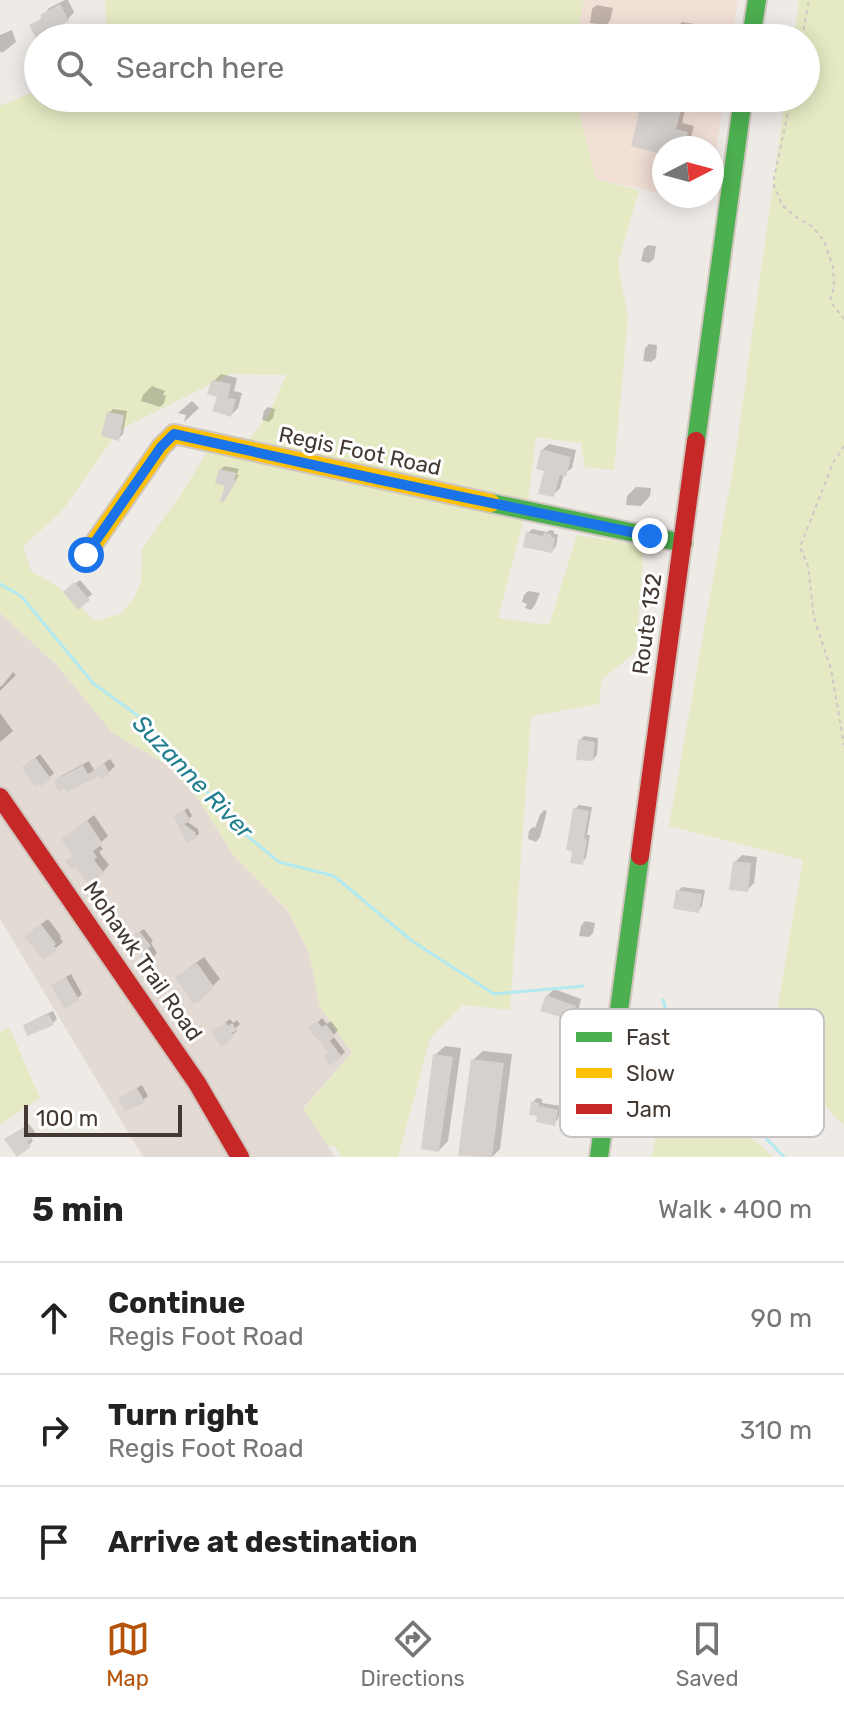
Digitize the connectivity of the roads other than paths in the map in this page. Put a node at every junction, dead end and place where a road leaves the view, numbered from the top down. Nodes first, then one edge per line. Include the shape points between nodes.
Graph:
1 (757, 0) edge
2 (753, 24) edge
3 (741, 112) edge
4 (683, 543) junction
5 (86, 555) dead end
6 (0, 797) edge
7 (619, 1009) edge
8 (602, 1137) edge
9 (240, 1157) edge
10 (599, 1157) edge

1 - 2 main road
3 - 4 main road, Route 132
4 - 5 main road, Regis Foot Road via 174,434
4 - 7 main road, Route 132
6 - 9 main road, Mohawk Trail Road via 197,1083
8 - 10 main road, Route 132

